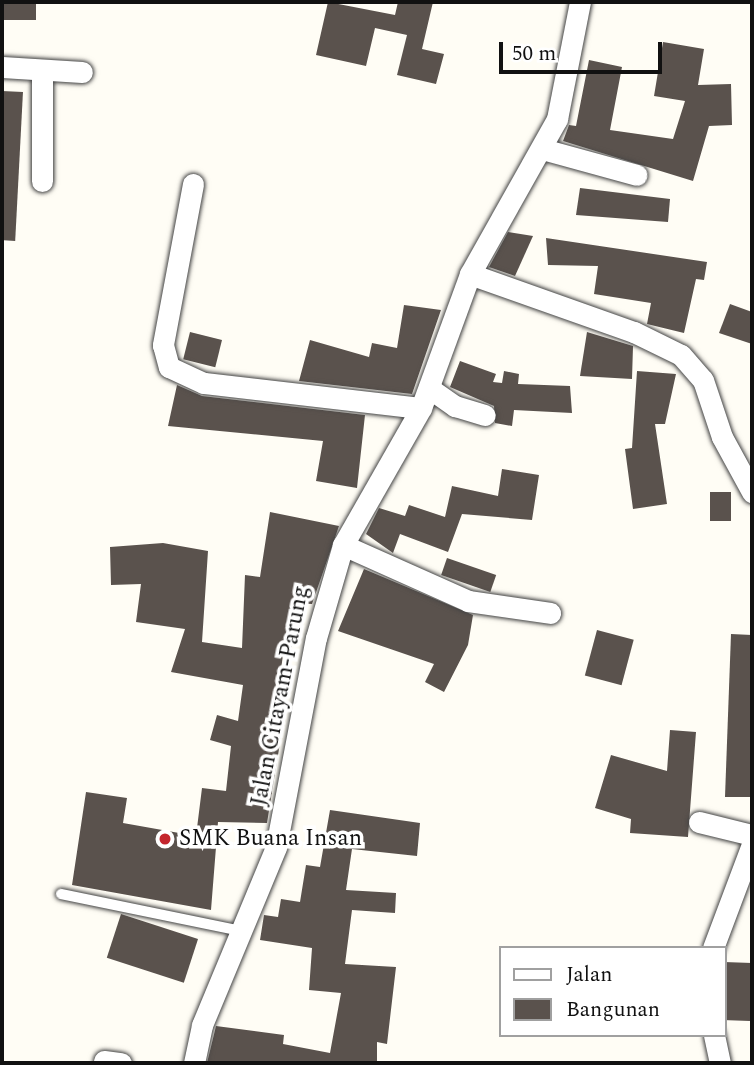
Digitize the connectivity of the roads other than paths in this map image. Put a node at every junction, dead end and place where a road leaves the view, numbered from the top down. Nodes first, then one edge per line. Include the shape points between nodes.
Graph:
1 (580, 2) edge
2 (2, 67) edge
3 (42, 71) junction
4 (82, 72) dead end
5 (542, 149) junction
6 (638, 175) dead end
7 (42, 181) dead end
8 (193, 184) dead end
9 (470, 274) junction
10 (425, 398) junction
11 (485, 415) dead end
12 (752, 492) edge
13 (343, 545) junction
14 (550, 613) dead end
15 (699, 822) dead end
16 (752, 835) edge
17 (752, 844) edge
18 (61, 894) dead end
19 (241, 931) junction
20 (714, 946) edge
21 (714, 1037) edge
22 (194, 1063) edge
23 (720, 1063) edge

1 - 5 street, Jalan Citayam-Parung via 565,94
2 - 3 street
3 - 4 street
3 - 7 street
5 - 6 street
5 - 9 street, Jalan Citayam-Parung
8 - 10 street via 163,345 169,367 204,383
9 - 10 street, Jalan Citayam-Parung
9 - 12 street via 634,332 681,355 703,380 722,437
10 - 11 street
10 - 13 street, Jalan Citayam-Parung
13 - 14 street via 468,601
13 - 19 street, Jalan Citayam-Parung via 316,638 276,847
15 - 16 street
17 - 20 street
18 - 19 lane
19 - 22 street, Jalan Citayam-Parung via 202,1025
21 - 23 street

